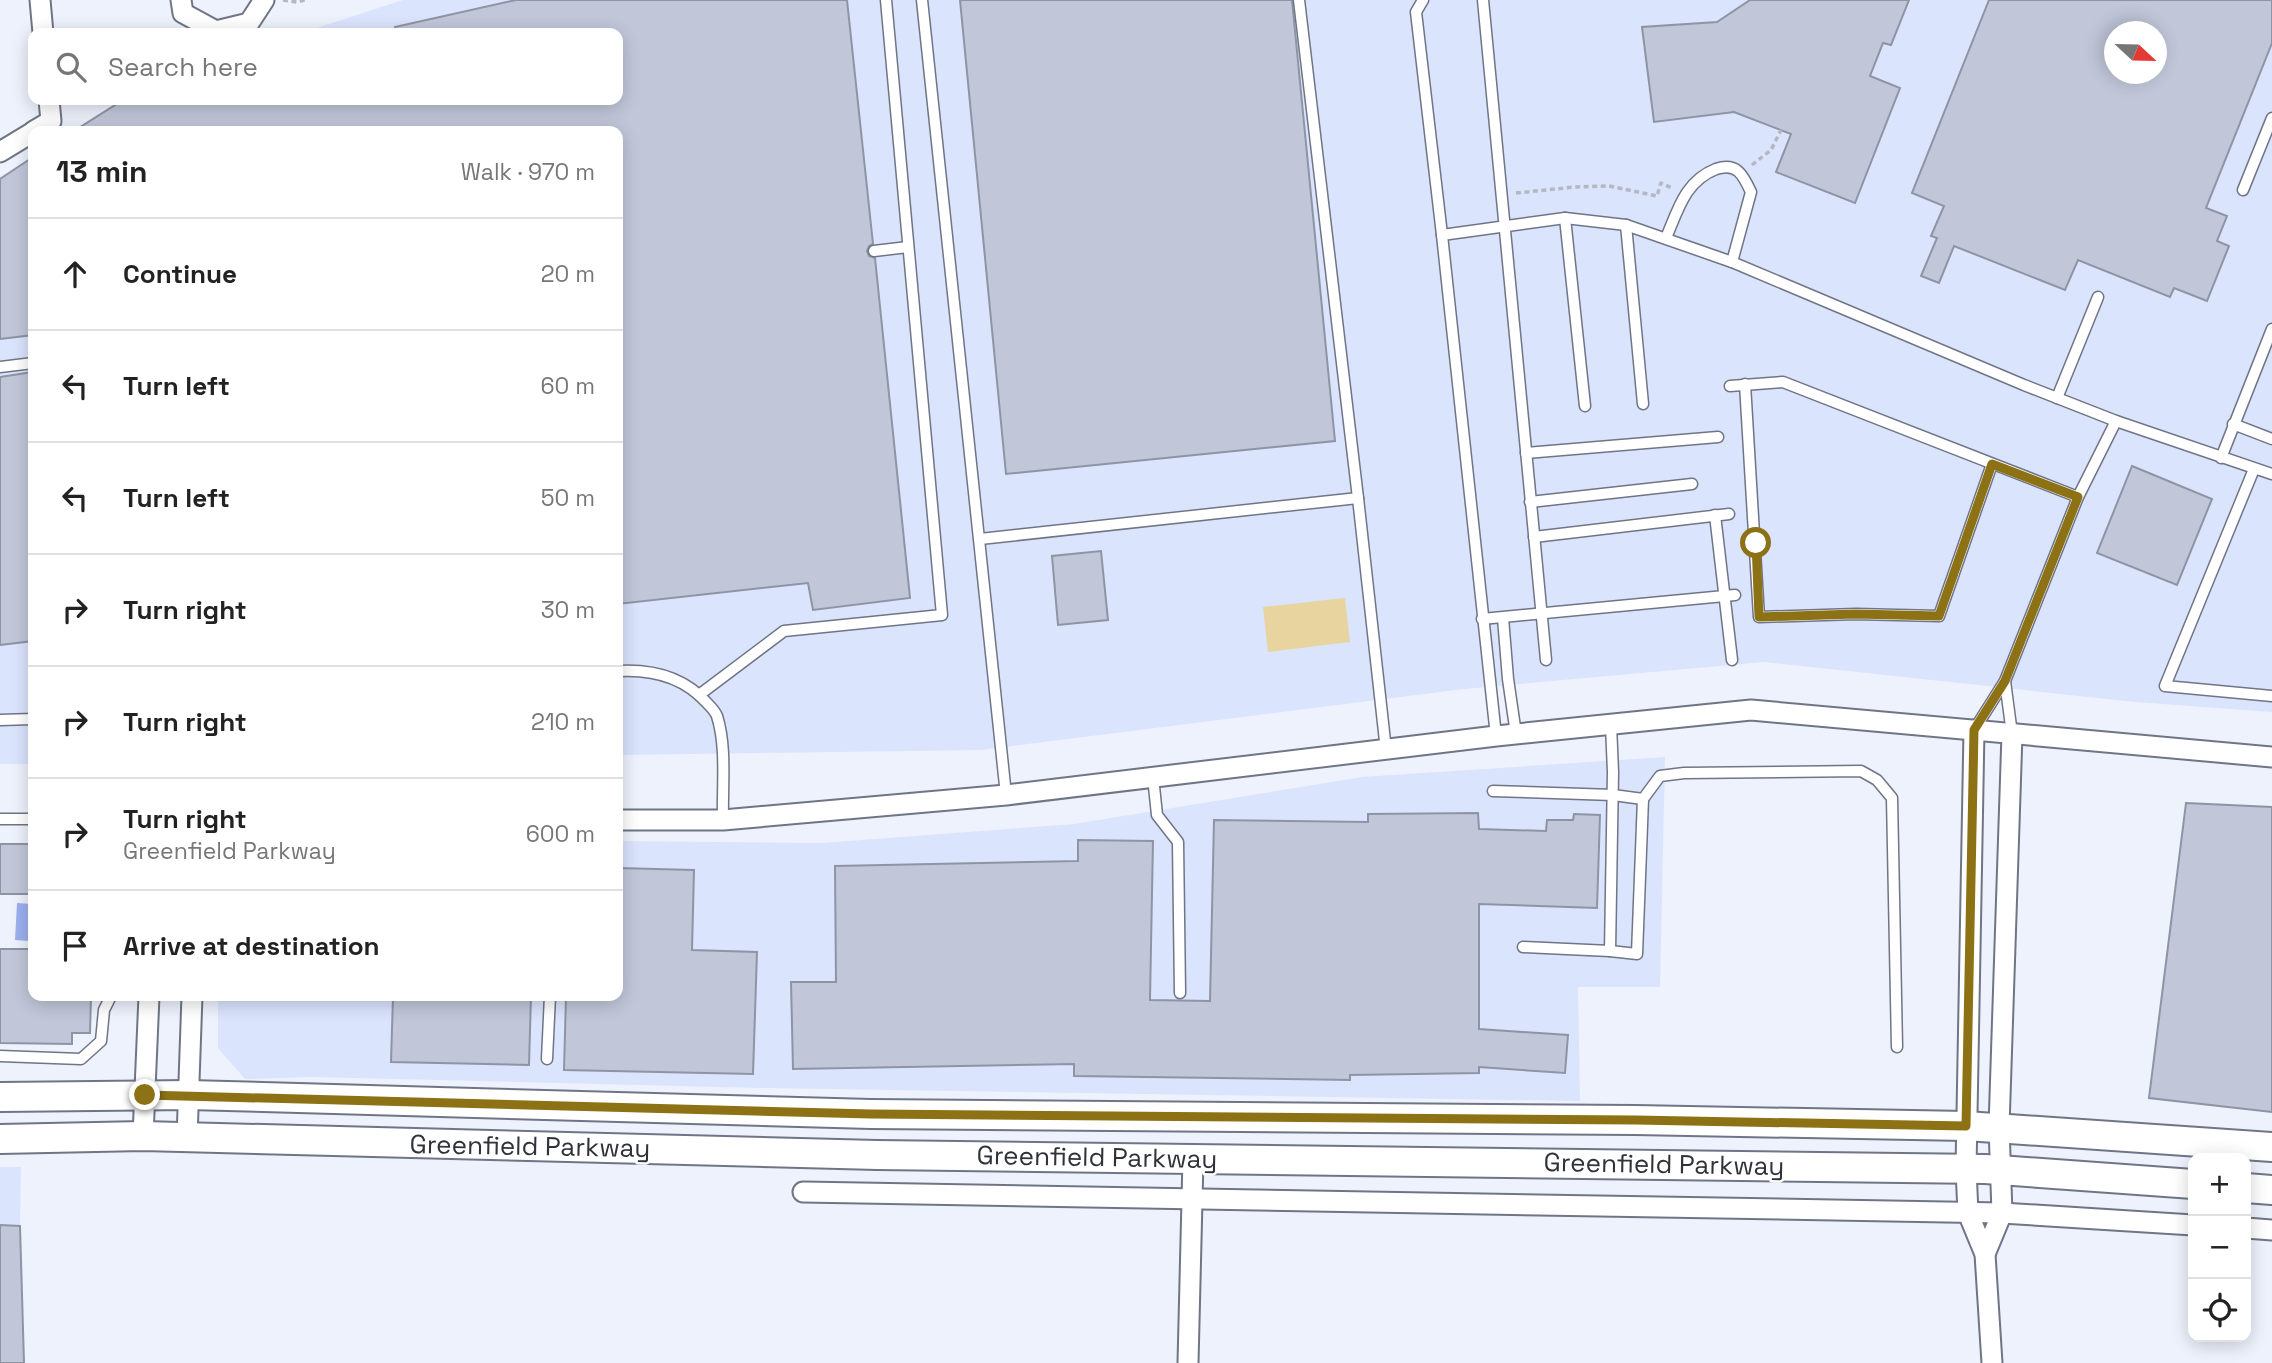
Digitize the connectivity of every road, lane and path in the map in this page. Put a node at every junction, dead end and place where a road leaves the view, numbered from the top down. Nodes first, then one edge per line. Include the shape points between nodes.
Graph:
1 (40, 0) edge
2 (181, 0) edge
3 (264, 0) edge
4 (281, 0) edge
5 (305, 0) edge
6 (886, 0) edge
7 (922, 0) edge
8 (1299, 0) edge
9 (1423, 0) edge
10 (1483, 0) edge
11 (43, 28) edge
12 (210, 28) edge
13 (228, 28) edge
14 (49, 105) edge
15 (2272, 118) edge
16 (43, 126) edge
17 (1781, 130) dead end
18 (28, 136) edge
19 (0, 152) edge
20 (1742, 173) junction
21 (2243, 190) dead end
22 (1686, 193) junction
23 (1500, 195) junction
24 (1565, 218) junction
25 (1626, 225) junction
26 (1503, 226) junction
27 (1443, 235) junction
28 (1666, 238) junction
29 (908, 247) junction
30 (874, 251) dead end
31 (1732, 262) junction
32 (2098, 297) dead end
33 (2272, 329) edge
34 (28, 364) edge
35 (0, 367) edge
36 (1745, 384) junction
37 (1730, 386) dead end
38 (2057, 398) junction
39 (1643, 404) dead end
40 (1585, 406) dead end
41 (2116, 421) junction
42 (2233, 424) junction
43 (1718, 437) dead end
44 (2272, 439) edge
45 (1525, 453) junction
46 (2221, 458) junction
47 (1992, 464) junction
48 (2254, 469) junction
49 (2272, 474) edge
50 (1692, 484) dead end
51 (2078, 497) junction
52 (1358, 498) junction
53 (1530, 502) junction
54 (1729, 514) dead end
55 (1715, 515) junction
56 (1534, 537) junction
57 (980, 539) junction
58 (1729, 595) junction
59 (1542, 614) junction
60 (1503, 618) junction
61 (1482, 619) junction
62 (1546, 660) dead end
63 (1732, 660) dead end
64 (623, 671) edge
65 (2005, 681) junction
66 (699, 695) junction
67 (2272, 696) edge
68 (28, 719) edge
69 (0, 720) edge
70 (1611, 725) junction
71 (1974, 730) junction
72 (1516, 734) junction
73 (2012, 734) junction
74 (1496, 736) junction
75 (1386, 750) junction
76 (2272, 757) edge
77 (1153, 777) junction
78 (1493, 791) dead end
79 (1006, 795) junction
80 (1613, 795) junction
81 (1643, 799) junction
82 (0, 819) edge
83 (28, 819) edge
84 (623, 820) edge
85 (723, 820) junction
86 (1523, 947) dead end
87 (1610, 951) junction
88 (1180, 993) dead end
89 (108, 1001) edge
90 (149, 1001) edge
91 (192, 1001) edge
92 (550, 1001) edge
93 (1896, 1047) dead end
94 (0, 1056) edge
95 (547, 1059) dead end
96 (145, 1095) junction
97 (189, 1095) junction
98 (0, 1097) edge
99 (1966, 1126) junction
100 (1999, 1127) junction
101 (143, 1136) junction
102 (187, 1138) junction
103 (0, 1139) edge
104 (2272, 1147) edge
105 (1193, 1158) junction
106 (1966, 1169) junction
107 (2000, 1170) junction
108 (2188, 1184) edge
109 (2251, 1188) edge
110 (2272, 1190) edge
111 (803, 1192) dead end
112 (1192, 1200) junction
113 (1968, 1213) junction
114 (2002, 1213) junction
115 (2188, 1225) edge
116 (2251, 1228) edge
117 (2272, 1230) edge
118 (1985, 1254) junction
119 (1188, 1363) edge
120 (1992, 1363) edge

1 - 11 street
2 - 12 street via 183,13
3 - 13 street via 249,23
4 - 5 path
6 - 29 lane
7 - 57 lane
8 - 52 lane
9 - 27 lane via 1416,12
10 - 23 lane
14 - 16 street via 51,121
15 - 21 lane
17 - 20 path via 1771,150
18 - 19 street
20 - 22 lane via 1722,167 1696,179
20 - 31 lane via 1751,192
22 - 23 path via 1661,183 1657,196 1609,186
22 - 28 lane
23 - 26 lane
24 - 25 lane
24 - 26 lane
24 - 40 lane
25 - 28 lane
25 - 39 lane
26 - 27 lane
26 - 45 lane
27 - 61 lane
28 - 31 lane
29 - 30 lane
29 - 66 lane via 942,614 784,631
31 - 38 lane
32 - 38 lane
33 - 42 lane
34 - 35 lane
36 - 37 lane
36 - 47 lane via 1783,382
36 - 47 lane via 1759,617 1939,616
38 - 41 lane
41 - 46 lane
41 - 51 lane
42 - 44 lane
42 - 46 lane
43 - 45 lane
45 - 53 lane
46 - 48 lane
47 - 51 lane
48 - 49 lane
48 - 67 lane via 2165,685
50 - 53 lane
51 - 65 lane
52 - 57 lane
52 - 75 lane
53 - 56 lane
54 - 55 lane
55 - 56 lane
55 - 58 lane
56 - 59 lane
57 - 79 lane
58 - 59 lane
58 - 63 lane
59 - 60 lane
59 - 62 lane
60 - 61 lane
60 - 72 lane
61 - 74 lane
64 - 66 lane via 657,673 682,681
65 - 71 lane
65 - 73 lane
66 - 85 lane via 717,713
68 - 69 lane
70 - 71 street via 1751,710
70 - 72 street
70 - 80 lane
71 - 73 street
71 - 99 street
72 - 74 street
73 - 76 street
73 - 100 street
74 - 75 street
75 - 77 street
77 - 79 street
77 - 88 lane via 1157,815 1178,842
78 - 80 lane
79 - 85 street
80 - 81 lane
80 - 87 lane
81 - 87 lane via 1637,954
81 - 93 lane via 1660,776 1684,773 1861,771 1877,780 1892,798
82 - 83 lane
84 - 85 street
86 - 87 lane
89 - 94 lane via 101,1041 81,1059
90 - 96 street
91 - 97 street
92 - 95 lane
96 - 97 main road, Greenfield Parkway
96 - 98 main road, Greenfield Parkway
96 - 101 street
97 - 99 main road, Greenfield Parkway via 871,1114
97 - 102 street
99 - 100 main road, Greenfield Parkway
99 - 106 street
100 - 104 main road, Greenfield Parkway
100 - 107 street
101 - 102 main road, Greenfield Parkway
101 - 103 main road, Greenfield Parkway
102 - 105 main road, Greenfield Parkway
105 - 106 main road, Greenfield Parkway
105 - 112 street
106 - 107 main road, Greenfield Parkway
106 - 113 street
107 - 108 main road, Greenfield Parkway
107 - 114 street
109 - 110 main road
111 - 112 street
112 - 113 street
112 - 119 street
113 - 114 street
113 - 118 street
114 - 115 street
114 - 118 street
116 - 117 street
118 - 120 street

